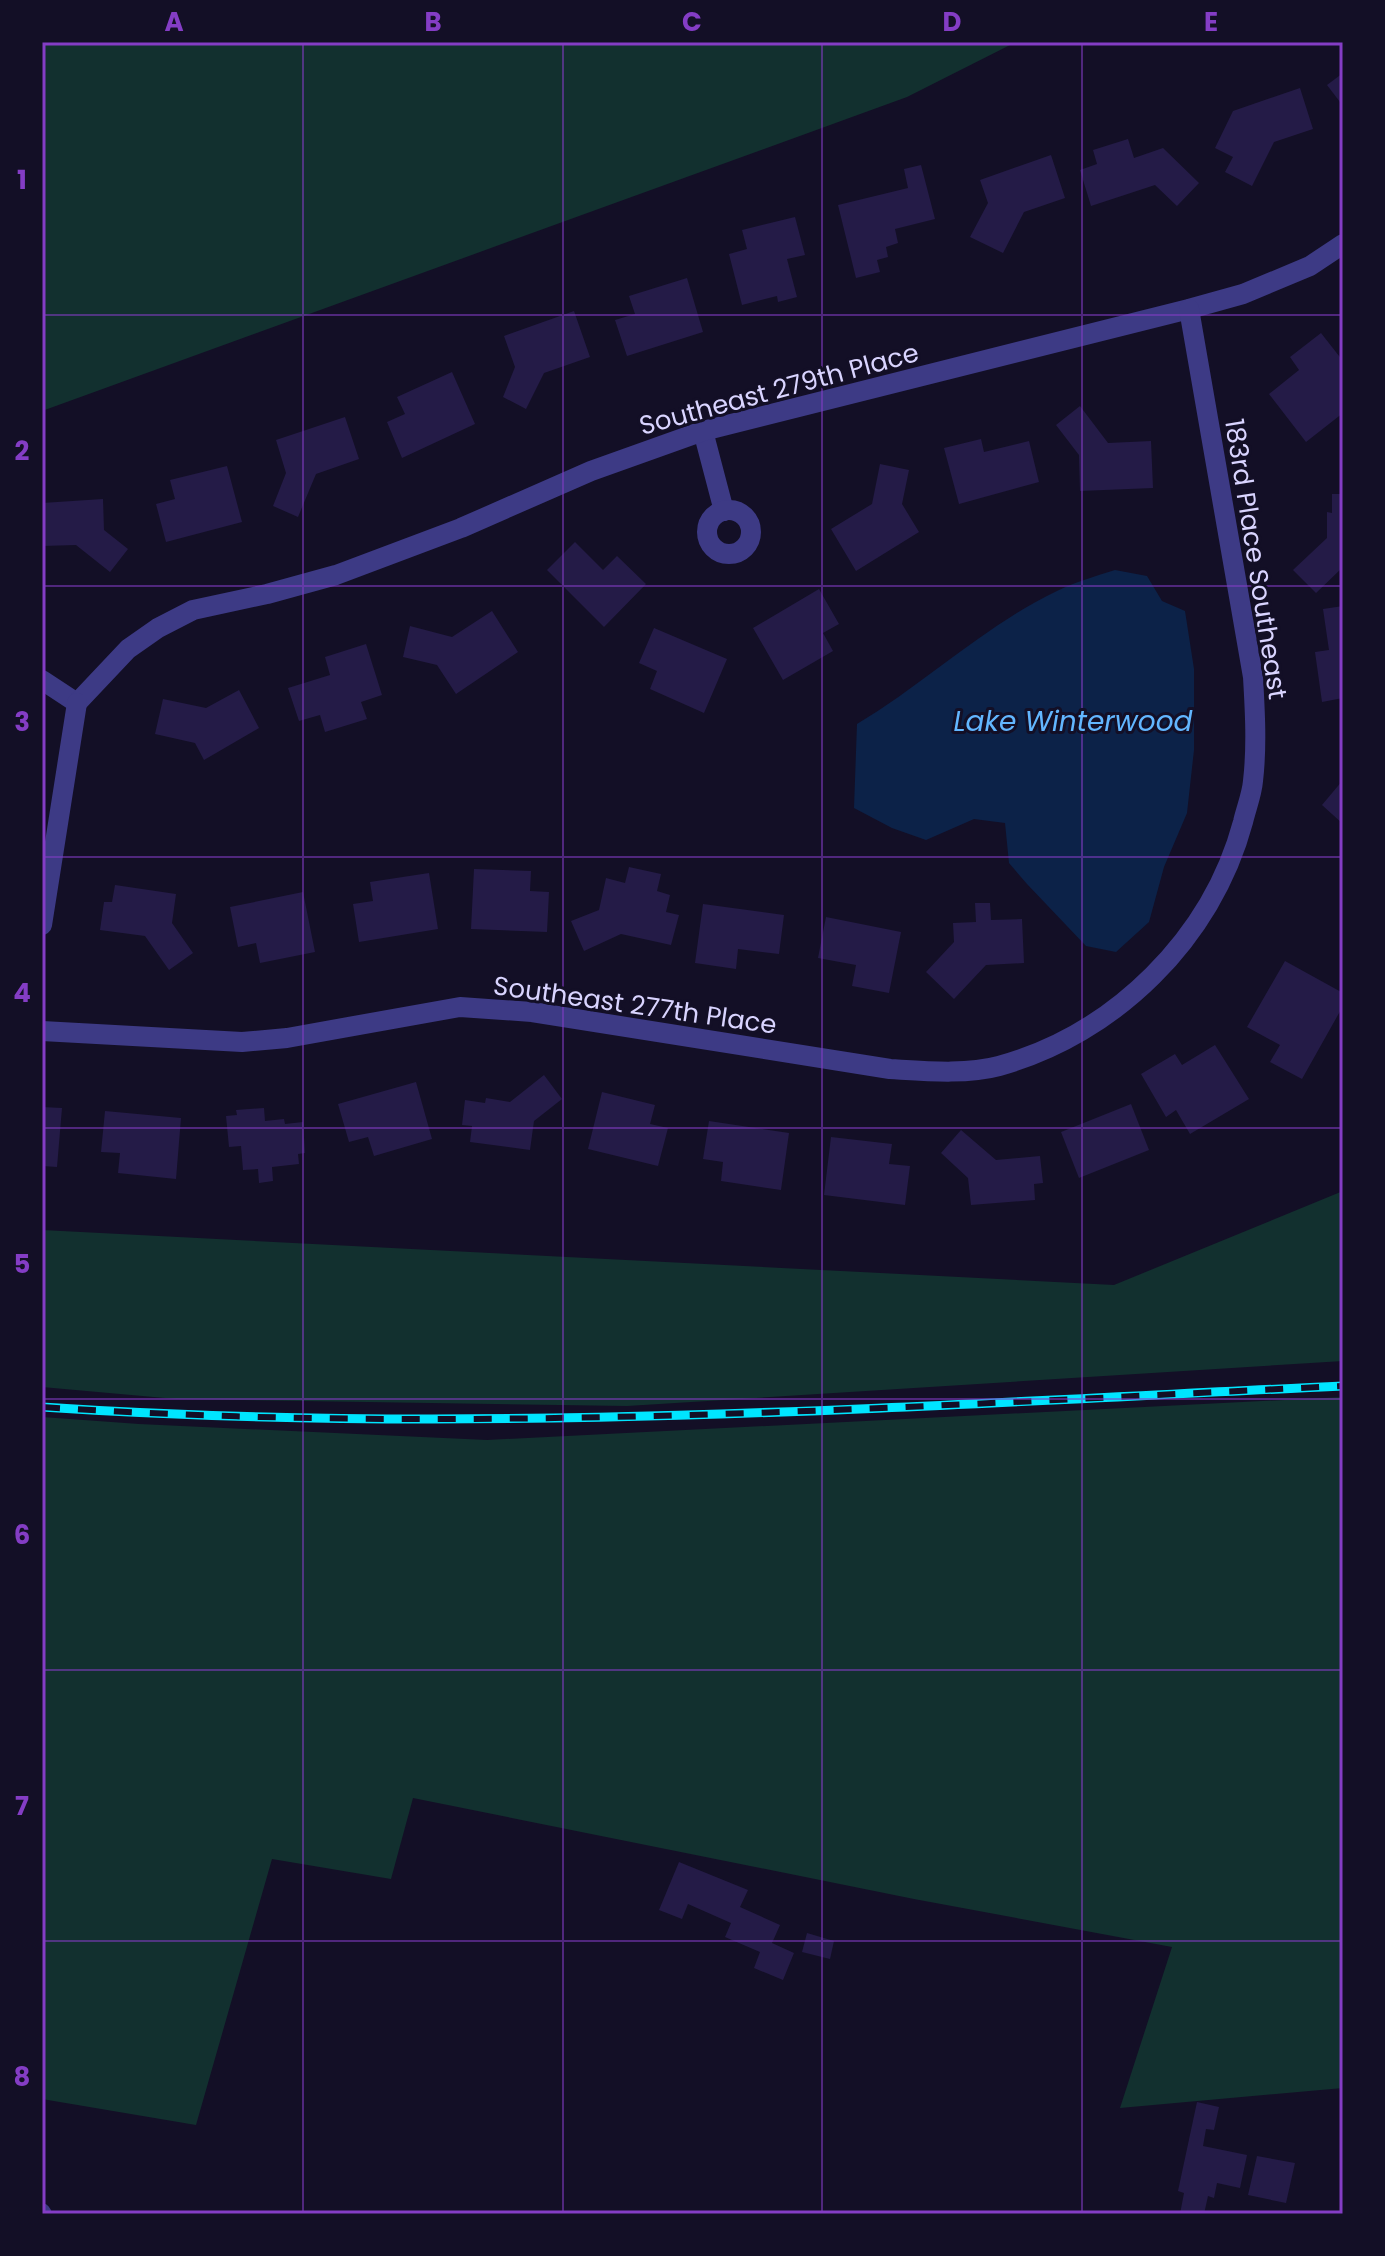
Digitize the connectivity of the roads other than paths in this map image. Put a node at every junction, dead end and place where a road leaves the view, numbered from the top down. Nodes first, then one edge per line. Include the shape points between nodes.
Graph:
1 (1343, 244) edge
2 (1189, 309) junction
3 (703, 431) junction
4 (724, 511) dead end
5 (42, 680) edge
6 (77, 703) junction
7 (42, 925) edge
8 (42, 1031) edge
9 (1072, 1038) joint

1 - 2 street, Southeast 279th Place via 1310,266
2 - 3 street, Southeast 279th Place
2 - 9 street, 183rd Place Southeast via 1253,677 1253,782 1223,879 1194,929 1127,999
3 - 4 street
3 - 6 street, Southeast 279th Place via 336,575 193,610 128,649
5 - 6 street
6 - 7 street
8 - 9 street, Southeast 277th Place via 242,1042 460,1007 532,1012 890,1069 943,1072 996,1067

